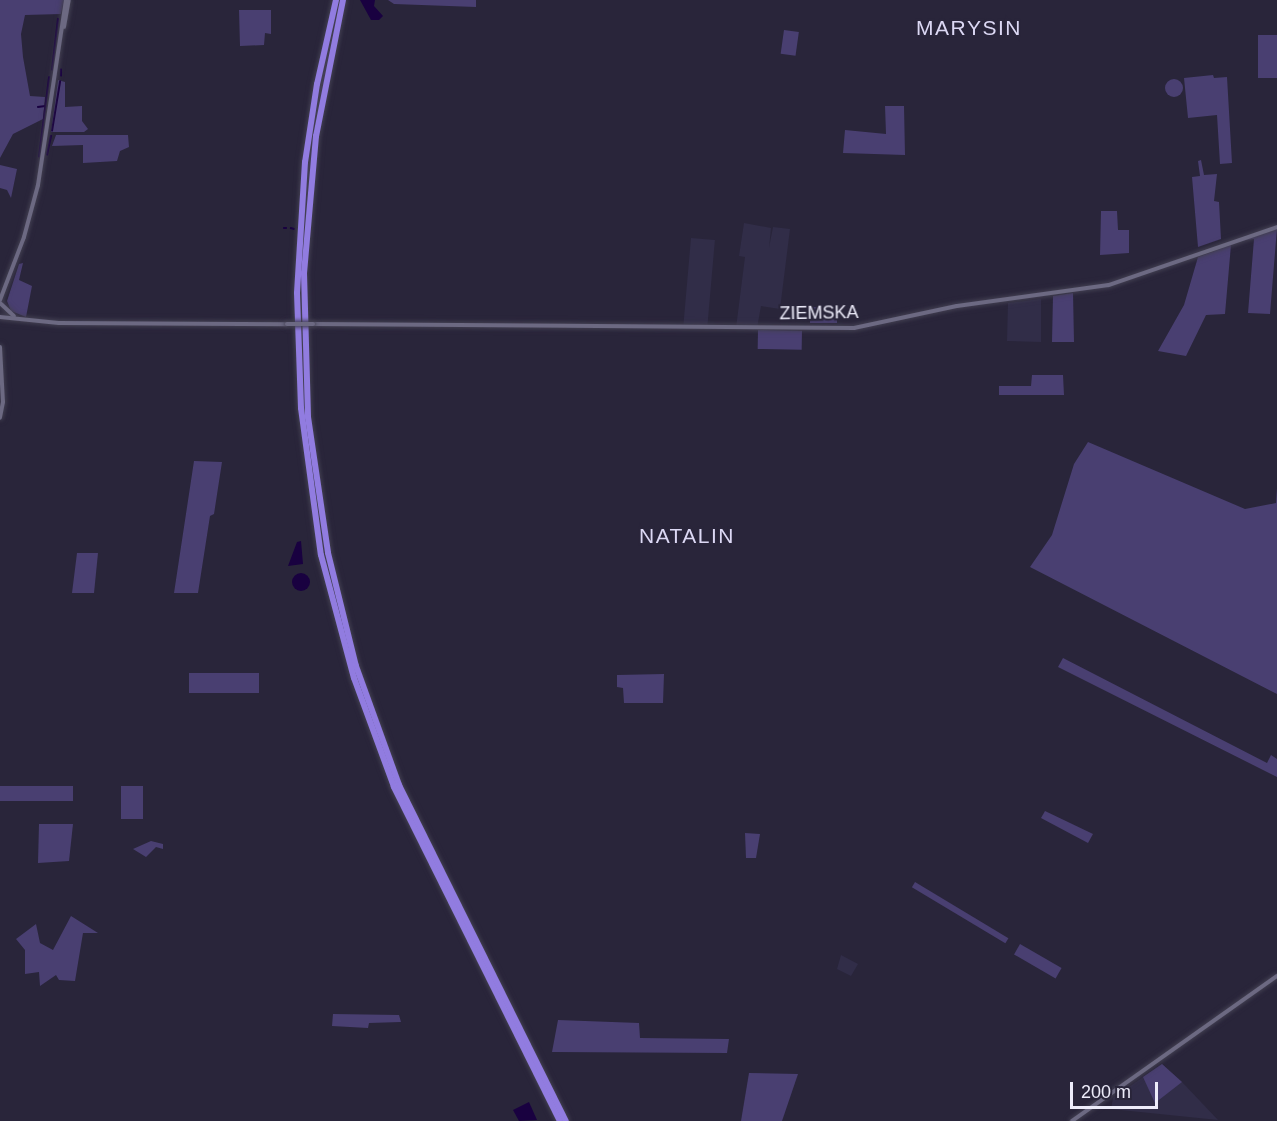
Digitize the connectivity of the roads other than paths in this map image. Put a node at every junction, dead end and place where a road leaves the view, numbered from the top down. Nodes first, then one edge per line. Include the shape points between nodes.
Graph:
1 (67, 0) edge
2 (336, 0) edge
3 (343, 0) edge
4 (1277, 226) edge
5 (1, 303) edge
6 (6, 310) junction
7 (1, 317) edge
8 (17, 318) junction
9 (0, 347) edge
10 (0, 418) edge
11 (1277, 976) edge
12 (491, 980) junction
13 (520, 1038) junction
14 (560, 1121) edge
15 (566, 1121) edge
16 (1072, 1121) edge

1 - 5 street via 38,185
2 - 12 highway via 311,119 298,239 298,370 312,506 342,637 375,739 417,839
3 - 12 highway via 316,136 304,264 305,379 319,506 344,625 380,737 417,827
4 - 8 street, ZIEMSKA, bridge via 1106,286 957,306 854,328 64,323
5 - 6 street
6 - 7 street
6 - 8 street
7 - 8 street, ZIEMSKA
9 - 10 street
11 - 16 street
12 - 13 highway
13 - 14 highway
13 - 15 highway

